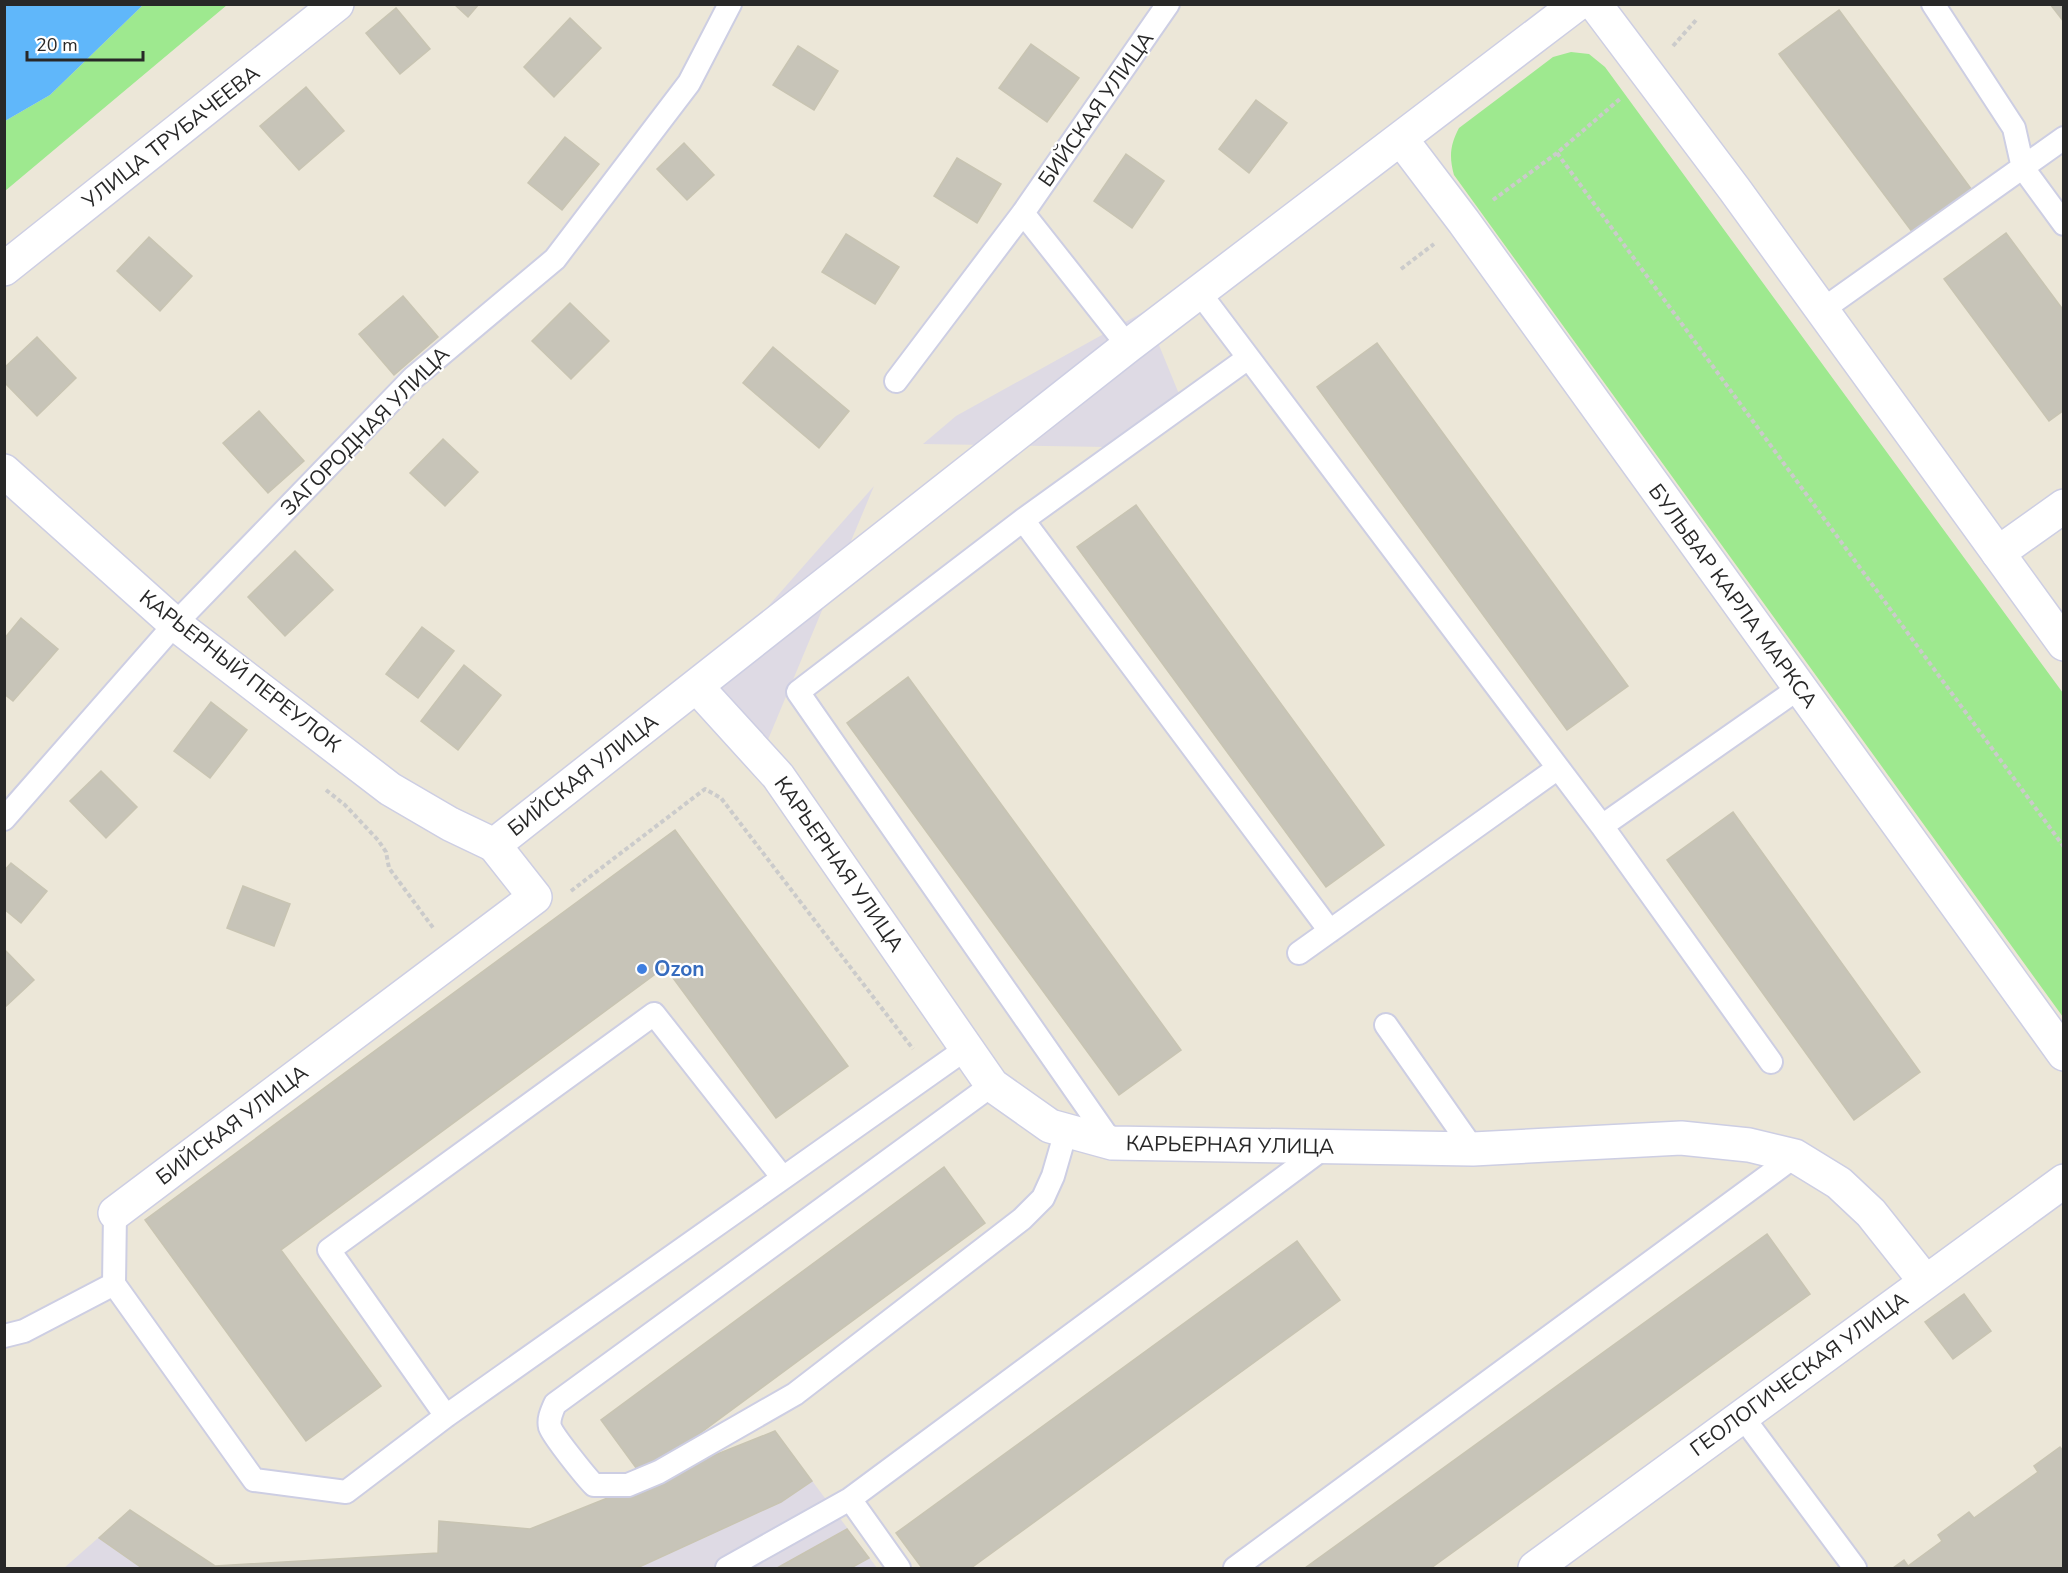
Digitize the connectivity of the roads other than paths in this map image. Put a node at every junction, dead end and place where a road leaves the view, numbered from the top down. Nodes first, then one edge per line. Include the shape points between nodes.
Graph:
1 (337, 4) edge
2 (730, 4) edge
3 (1168, 4) edge
4 (1577, 4) edge
5 (1595, 4) edge
6 (1933, 4) edge
7 (2064, 138) edge
8 (1401, 139) junction
9 (2023, 168) junction
10 (1023, 213) junction
11 (2064, 224) edge
12 (4, 269) edge
13 (1199, 292) junction
14 (1822, 310) junction
15 (1128, 346) junction
16 (1248, 358) junction
17 (896, 381) dead end
18 (4, 471) edge
19 (2064, 506) edge
20 (1023, 520) junction
21 (1998, 553) junction
22 (175, 624) junction
23 (2064, 644) edge
24 (697, 687) junction
25 (1799, 688) junction
26 (1558, 768) junction
27 (4, 819) edge
28 (1602, 826) junction
29 (494, 845) junction
30 (1330, 931) junction
31 (1299, 953) dead end
32 (1386, 1025) dead end
33 (966, 1048) junction
34 (2064, 1054) edge
35 (1771, 1062) dead end
36 (992, 1085) junction
37 (1066, 1131) junction
38 (1112, 1143) junction
39 (1325, 1147) junction
40 (1473, 1149) junction
41 (1796, 1156) junction
42 (783, 1178) junction
43 (2064, 1181) edge
44 (116, 1212) joint
45 (1925, 1281) junction
46 (114, 1284) junction
47 (4, 1336) edge
48 (446, 1416) junction
49 (1742, 1416) junction
50 (850, 1499) junction
51 (728, 1569) edge
52 (899, 1569) edge
53 (1235, 1569) edge
54 (1535, 1569) edge
55 (1855, 1569) edge

1 - 12 street, УЛИЦА ТРУБАЧЕЕВА
2 - 22 lane, ЗАГОРОДНАЯ УЛИЦА via 689,83 555,259 413,378
3 - 10 lane, БИЙСКАЯ УЛИЦА
4 - 8 street, БИЙСКАЯ УЛИЦА
5 - 14 street
6 - 9 lane via 2014,128
7 - 9 lane
8 - 13 street, БИЙСКАЯ УЛИЦА
8 - 25 street, БУЛЬВАР КАРЛА МАРКСА
9 - 11 lane
9 - 14 lane
10 - 15 lane
10 - 17 lane, БИЙСКАЯ УЛИЦА
13 - 15 street, БИЙСКАЯ УЛИЦА
13 - 16 lane
14 - 21 street
15 - 24 street, БИЙСКАЯ УЛИЦА
16 - 20 lane
16 - 26 lane
18 - 22 street, КАРЬЕРНЫЙ ПЕРЕУЛОК
19 - 21 street
20 - 30 lane
20 - 38 lane via 798,692
21 - 23 street
22 - 27 lane, ЗАГОРОДНАЯ УЛИЦА
22 - 29 street, КАРЬЕРНЫЙ ПЕРЕУЛОК via 390,789
24 - 29 street, БИЙСКАЯ УЛИЦА
24 - 33 street, КАРЬЕРНАЯ УЛИЦА via 778,776
25 - 28 lane
25 - 34 street, БУЛЬВАР КАРЛА МАРКСА
26 - 28 lane
26 - 30 lane
28 - 35 lane
29 - 44 street, БИЙСКАЯ УЛИЦА via 535,897
30 - 31 lane
32 - 40 lane
33 - 36 street, КАРЬЕРНАЯ УЛИЦА
33 - 42 lane
36 - 37 street, КАРЬЕРНАЯ УЛИЦА via 1050,1126
36 - 37 lane via 555,1404 550,1428 594,1485 628,1485 658,1472 795,1394 1022,1219 1043,1198
37 - 38 street, КАРЬЕРНАЯ УЛИЦА
38 - 39 street, КАРЬЕРНАЯ УЛИЦА
39 - 40 street, КАРЬЕРНАЯ УЛИЦА
39 - 50 lane
40 - 41 street, КАРЬЕРНАЯ УЛИЦА via 1681,1138 1749,1145
41 - 45 street, КАРЬЕРНАЯ УЛИЦА via 1839,1183 1871,1213
41 - 53 lane
42 - 48 lane
42 - 48 lane via 654,1014 329,1250
43 - 45 street, ГЕОЛОГИЧЕСКАЯ УЛИЦА
44 - 46 lane
45 - 49 street, ГЕОЛОГИЧЕСКАЯ УЛИЦА
46 - 47 lane via 24,1331
46 - 48 lane via 254,1480 346,1492
49 - 54 street, ГЕОЛОГИЧЕСКАЯ УЛИЦА
49 - 55 lane
50 - 51 lane
50 - 52 lane

